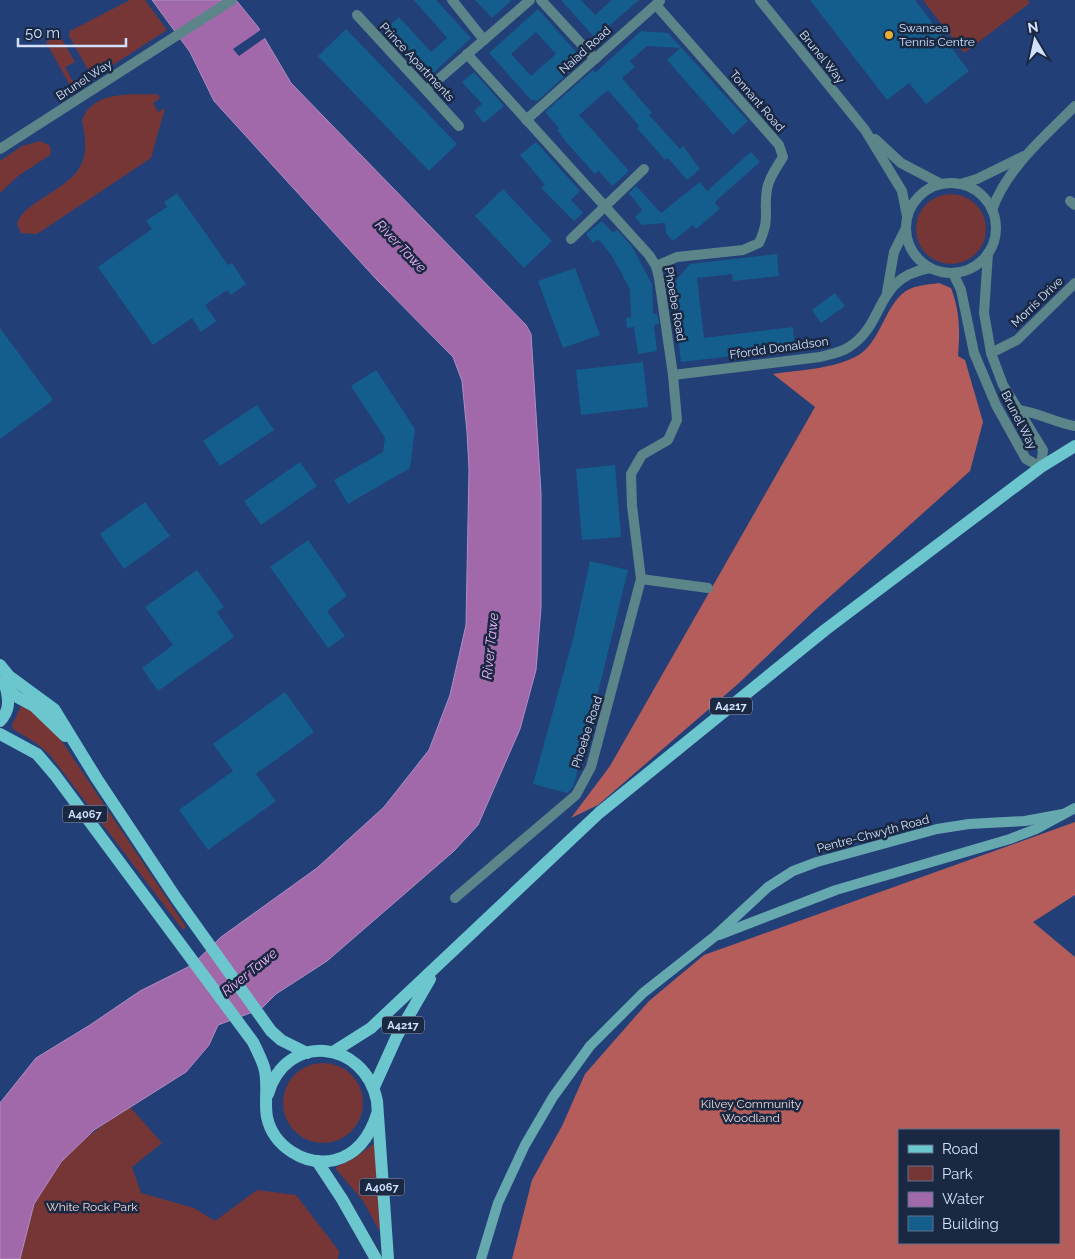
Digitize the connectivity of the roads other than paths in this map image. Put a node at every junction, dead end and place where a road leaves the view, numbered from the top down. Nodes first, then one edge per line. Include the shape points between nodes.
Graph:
1 (232, 0) edge
2 (452, 0) edge
3 (530, 0) edge
4 (541, 0) edge
5 (760, 0) edge
6 (659, 2) edge
7 (357, 15) dead end
8 (484, 40) junction
9 (467, 54) junction
10 (595, 59) junction
11 (426, 90) junction
12 (1075, 106) edge
13 (526, 120) junction
14 (459, 126) dead end
15 (865, 130) junction
16 (0, 149) edge
17 (1025, 156) junction
18 (644, 169) dead end
19 (941, 184) junction
20 (960, 184) junction
21 (605, 205) junction
22 (992, 210) junction
23 (908, 216) junction
24 (906, 228) junction
25 (570, 239) dead end
26 (988, 253) junction
27 (656, 266) junction
28 (930, 268) junction
29 (952, 273) junction
30 (1075, 283) edge
31 (887, 292) junction
32 (991, 353) junction
33 (673, 375) junction
34 (1018, 410) junction
35 (1075, 426) edge
36 (1075, 446) edge
37 (1041, 467) junction
38 (642, 579) junction
39 (708, 588) dead end
40 (0, 665) edge
41 (3, 685) edge
42 (0, 721) edge
43 (0, 734) edge
44 (81, 755) junction
45 (1075, 808) edge
46 (1063, 814) junction
47 (455, 898) dead end
48 (714, 937) junction
49 (438, 966) junction
50 (334, 1052) junction
51 (307, 1053) junction
52 (374, 1088) junction
53 (267, 1099) junction
54 (377, 1114) junction
55 (317, 1161) junction
56 (376, 1259) edge
57 (388, 1259) edge
58 (481, 1259) edge

1 - 16 street, Brunel Way
2 - 8 street
3 - 8 street
4 - 10 street
5 - 15 street, Brunel Way
6 - 10 street, Naiad Road
6 - 27 street, Tonnant Road via 779,145 782,157 770,177 767,226 758,243 743,250 676,256
7 - 11 street, Prince Apartments
8 - 9 street
9 - 11 street
9 - 13 street, Phoebe Road
10 - 13 street, Naiad Road
11 - 14 street, Prince Apartments
12 - 17 street
13 - 21 street, Phoebe Road
15 - 19 street, Brunel Way via 902,164
15 - 23 street, Brunel Way via 902,191
17 - 20 street via 977,180
17 - 22 street via 998,193
18 - 21 street
19 - 20 street
19 - 23 street via 920,195
20 - 22 street via 973,188
21 - 25 street
21 - 27 street, Phoebe Road
22 - 26 street via 995,232
23 - 24 street
24 - 28 street via 912,251
24 - 31 street, Ffordd Donaldson via 894,252
26 - 29 street via 979,263
26 - 32 street, Brunel Way via 984,313
27 - 33 street, Phoebe Road
28 - 29 street
28 - 31 street, Ffordd Donaldson via 903,276
29 - 37 street, Brunel Way via 966,308 974,353 996,405 1026,459
30 - 32 street, Morris Drive via 1017,340
31 - 33 street, Ffordd Donaldson via 866,331 840,352
32 - 34 street, Brunel Way via 1003,385
33 - 38 street, Phoebe Road via 677,420 673,432 668,440 642,455 631,474
34 - 35 street
34 - 37 street, Brunel Way via 1042,450
36 - 37 main road, A4217
37 - 49 main road, A4217 via 825,630 599,814
38 - 39 street
38 - 47 street, Phoebe Road via 591,768 576,796
40 - 44 main road, A4067 via 9,676 54,709
41 - 42 main road via 10,702
41 - 44 main road, A4067 via 34,706
43 - 53 main road, A4067 via 37,754 157,909 253,1042 264,1068
44 - 51 main road, A4067 via 176,898 271,1031
45 - 46 main road, Pentre-Chwyth Road
46 - 48 main road, Pentre-Chwyth Road via 1010,839 836,890
46 - 48 main road, Pentre-Chwyth Road via 937,829 817,862 793,871 768,887
48 - 58 main road, Pentre-Chwyth Road via 643,992 590,1046 553,1097 525,1145 498,1204
49 - 50 main road, A4217 via 371,1028
49 - 52 main road, A4217 via 397,1036
50 - 51 main road, A4067
50 - 52 main road, A4067 via 351,1059 365,1071
51 - 53 main road, A4067 via 280,1070
52 - 54 main road, A4067
53 - 55 main road, A4067 via 267,1117 273,1133 300,1157
54 - 55 main road, A4067 via 372,1130 362,1144 334,1160
54 - 57 main road, A4067
55 - 56 main road, A4067

